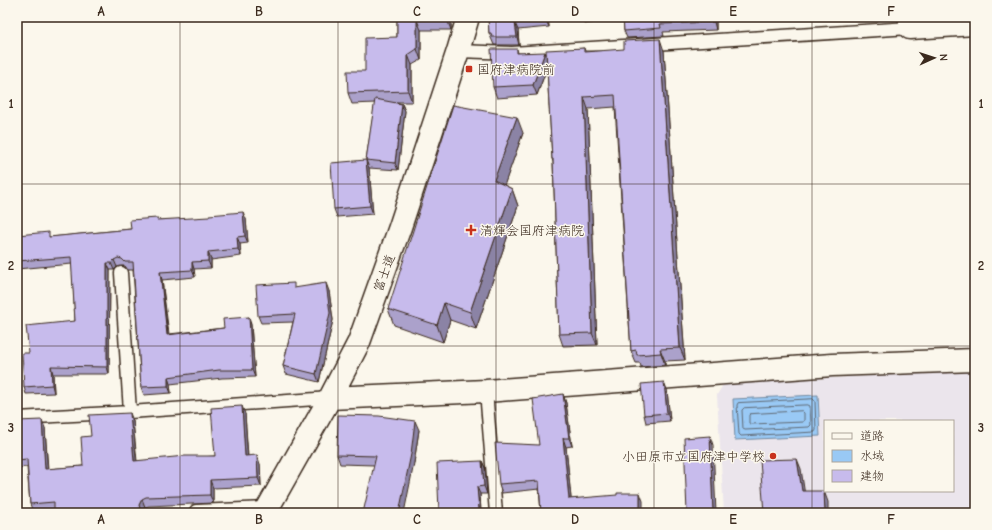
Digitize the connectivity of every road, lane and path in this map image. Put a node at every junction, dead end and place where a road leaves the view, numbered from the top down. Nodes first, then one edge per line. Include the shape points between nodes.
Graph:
1 (468, 17) edge
2 (910, 22) edge
3 (975, 24) edge
4 (458, 51) junction
5 (121, 273) dead end
6 (975, 360) edge
7 (486, 390) junction
8 (330, 398) junction
9 (130, 412) junction
10 (17, 418) edge
11 (266, 511) edge
12 (181, 512) edge
13 (496, 513) edge

1 - 4 street, 富士道
2 - 3 street
2 - 4 lane via 512,53
4 - 8 street, 富士道 via 359,342
5 - 9 lane
6 - 7 street via 832,364
7 - 8 street
7 - 13 lane
8 - 9 lane
8 - 11 street, 富士道
9 - 10 lane
11 - 12 lane

